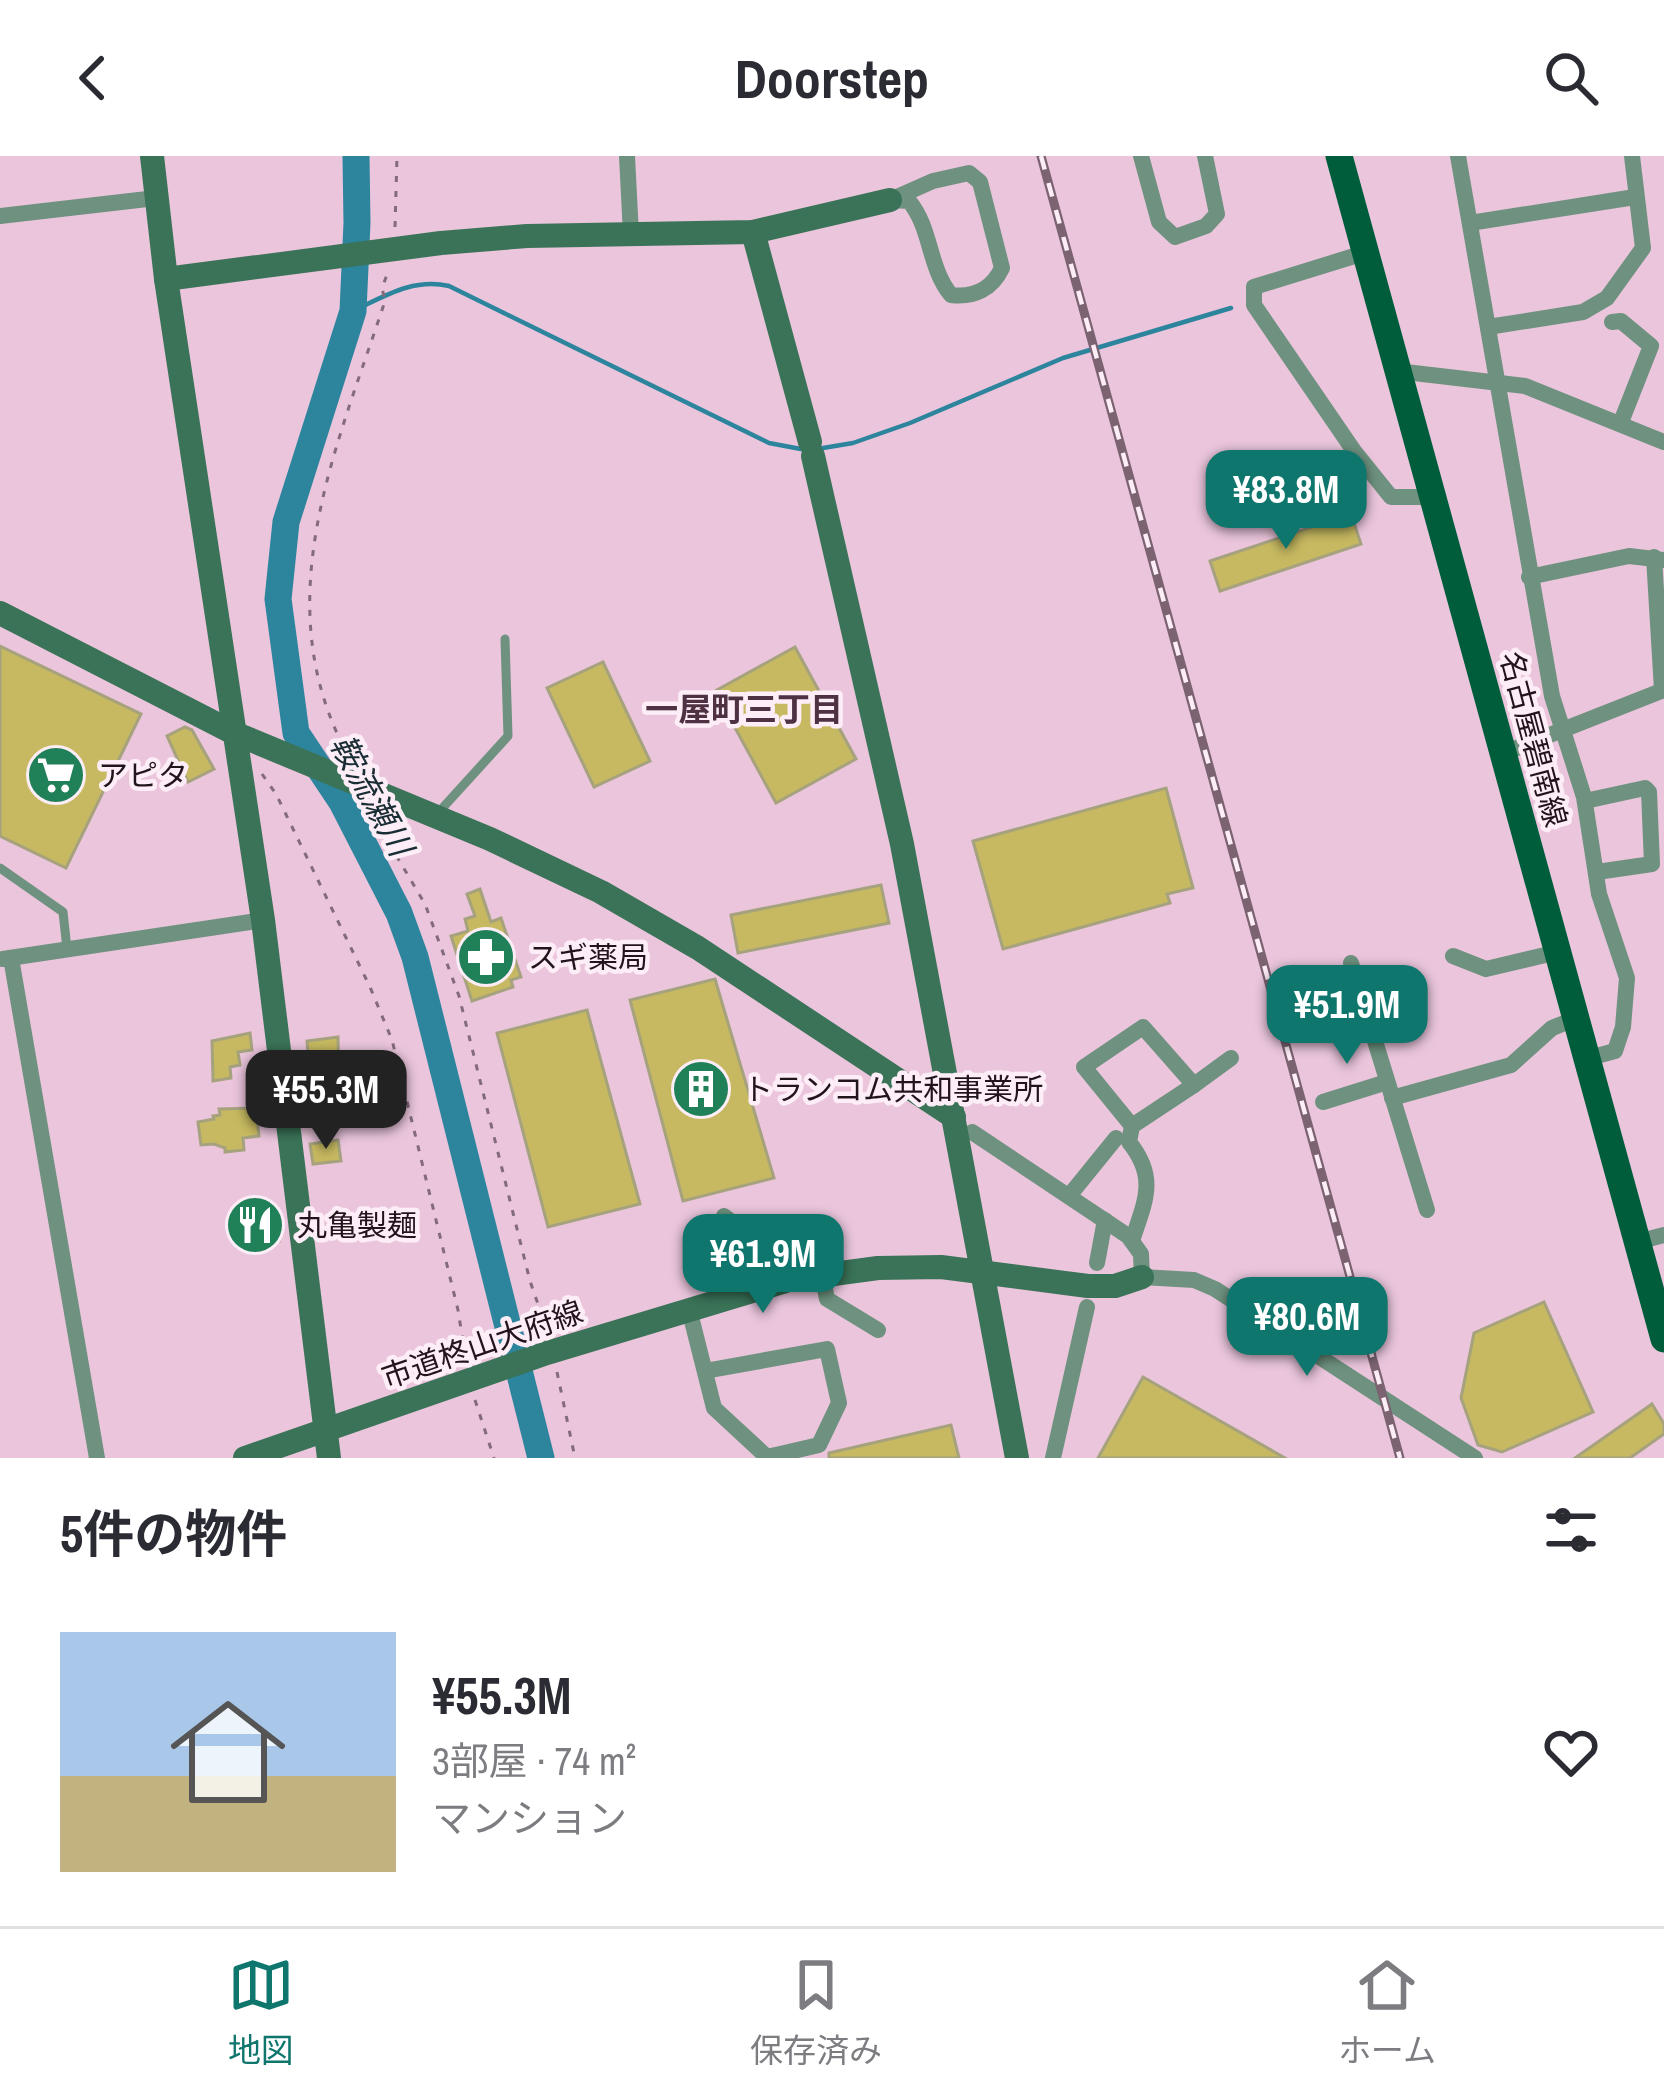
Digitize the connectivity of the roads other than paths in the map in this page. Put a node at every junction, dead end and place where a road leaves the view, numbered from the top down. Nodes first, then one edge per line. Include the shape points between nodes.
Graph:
1 (152, 156) edge
2 (627, 156) edge
3 (1141, 156) edge
4 (1205, 156) edge
5 (1339, 156) edge
6 (1458, 156) edge
7 (1631, 156) edge
8 (1635, 197) junction
9 (156, 198) junction
10 (890, 200) junction
11 (0, 216) edge
12 (1470, 223) junction
13 (753, 232) junction
14 (631, 235) junction
15 (1364, 253) junction
16 (166, 279) junction
17 (1612, 322) dead end
18 (1488, 327) junction
19 (1397, 371) junction
20 (1496, 382) junction
21 (1621, 422) junction
22 (1664, 441) edge
23 (1434, 497) junction
24 (1659, 558) edge
25 (1529, 578) junction
26 (0, 614) edge
27 (1662, 634) edge
28 (505, 639) dead end
29 (1663, 690) edge
30 (1564, 729) junction
31 (234, 733) junction
32 (1504, 753) junction
33 (1585, 801) junction
34 (434, 817) junction
35 (0, 868) edge
36 (1597, 872) junction
37 (263, 920) junction
38 (67, 949) junction
39 (1558, 952) junction
40 (1453, 956) dead end
41 (6, 958) edge
42 (1351, 962) dead end
43 (1576, 1018) junction
44 (1231, 1058) dead end
45 (1589, 1058) junction
46 (1194, 1085) junction
47 (1390, 1090) junction
48 (1322, 1102) dead end
49 (963, 1124) junction
50 (1132, 1126) junction
51 (1116, 1138) dead end
52 (1069, 1196) junction
53 (1426, 1210) dead end
54 (724, 1216) dead end
55 (1105, 1220) junction
56 (1651, 1239) edge
57 (1132, 1240) junction
58 (1096, 1263) dead end
59 (980, 1269) junction
60 (822, 1274) junction
61 (1142, 1277) junction
62 (789, 1280) junction
63 (1087, 1306) dead end
64 (688, 1309) junction
65 (878, 1330) dead end
66 (1664, 1339) edge
67 (705, 1371) junction
68 (324, 1430) junction
69 (98, 1458) edge
70 (245, 1458) edge
71 (329, 1458) edge
72 (1016, 1458) edge
73 (1054, 1458) edge
74 (1475, 1458) edge

1 - 9 street
2 - 14 street
3 - 4 street via 1159,222 1175,237 1217,214
5 - 15 main road, 名古屋碧南線
6 - 12 street
7 - 8 street
8 - 12 street
8 - 18 street via 1643,248 1606,298 1583,312
9 - 11 street
9 - 16 street
10 - 10 street via 969,173 980,182 1002,268 995,283 968,297 951,295 922,217 909,201
10 - 13 street
12 - 18 street
13 - 14 street
13 - 49 street via 812,449
14 - 16 street via 526,236
15 - 19 main road, 名古屋碧南線
15 - 23 street via 1254,287 1254,305 1391,497
16 - 31 street
17 - 21 street via 1651,346
18 - 20 street
19 - 20 street
19 - 23 main road, 名古屋碧南線
20 - 21 street
20 - 25 street
21 - 22 street
23 - 32 main road, 名古屋碧南線
24 - 25 street via 1629,556
24 - 27 street
25 - 30 street
26 - 31 street
27 - 29 street
28 - 34 lane via 508,736
29 - 30 street
30 - 32 street
30 - 33 street
31 - 34 street via 260,754
31 - 37 street
32 - 39 main road, 名古屋碧南線
33 - 36 street
33 - 36 street via 1649,792 1652,864
34 - 49 street via 620,903
35 - 38 lane via 63,912
36 - 45 street via 1628,995 1615,1051
37 - 38 street
37 - 68 street
38 - 41 street
39 - 40 street via 1486,969
39 - 43 main road, 名古屋碧南線
41 - 69 street
42 - 47 street
43 - 45 main road, 名古屋碧南線
43 - 47 street via 1511,1065
44 - 46 street
45 - 56 main road, 名古屋碧南線
46 - 50 street
46 - 50 street via 1143,1027 1084,1067
47 - 48 street
47 - 53 street
49 - 52 street
49 - 59 street
50 - 57 street via 1129,1142 1148,1190
51 - 52 street
52 - 55 street
54 - 62 street via 784,1263
55 - 57 street
55 - 58 street
56 - 66 main road, 名古屋碧南線
57 - 61 street
59 - 60 street, 市道柊山大府線
59 - 61 street, 市道柊山大府線 via 1088,1286
59 - 72 street
60 - 62 street, 市道柊山大府線
60 - 65 street via 827,1299
61 - 74 street, 市道柊山大府線 via 1215,1289
62 - 64 street, 市道柊山大府線
63 - 73 street
64 - 67 street
64 - 68 street, 市道柊山大府線
67 - 67 street via 714,1408 767,1457 819,1445 839,1402 826,1349
68 - 70 street, 市道柊山大府線
68 - 71 street

